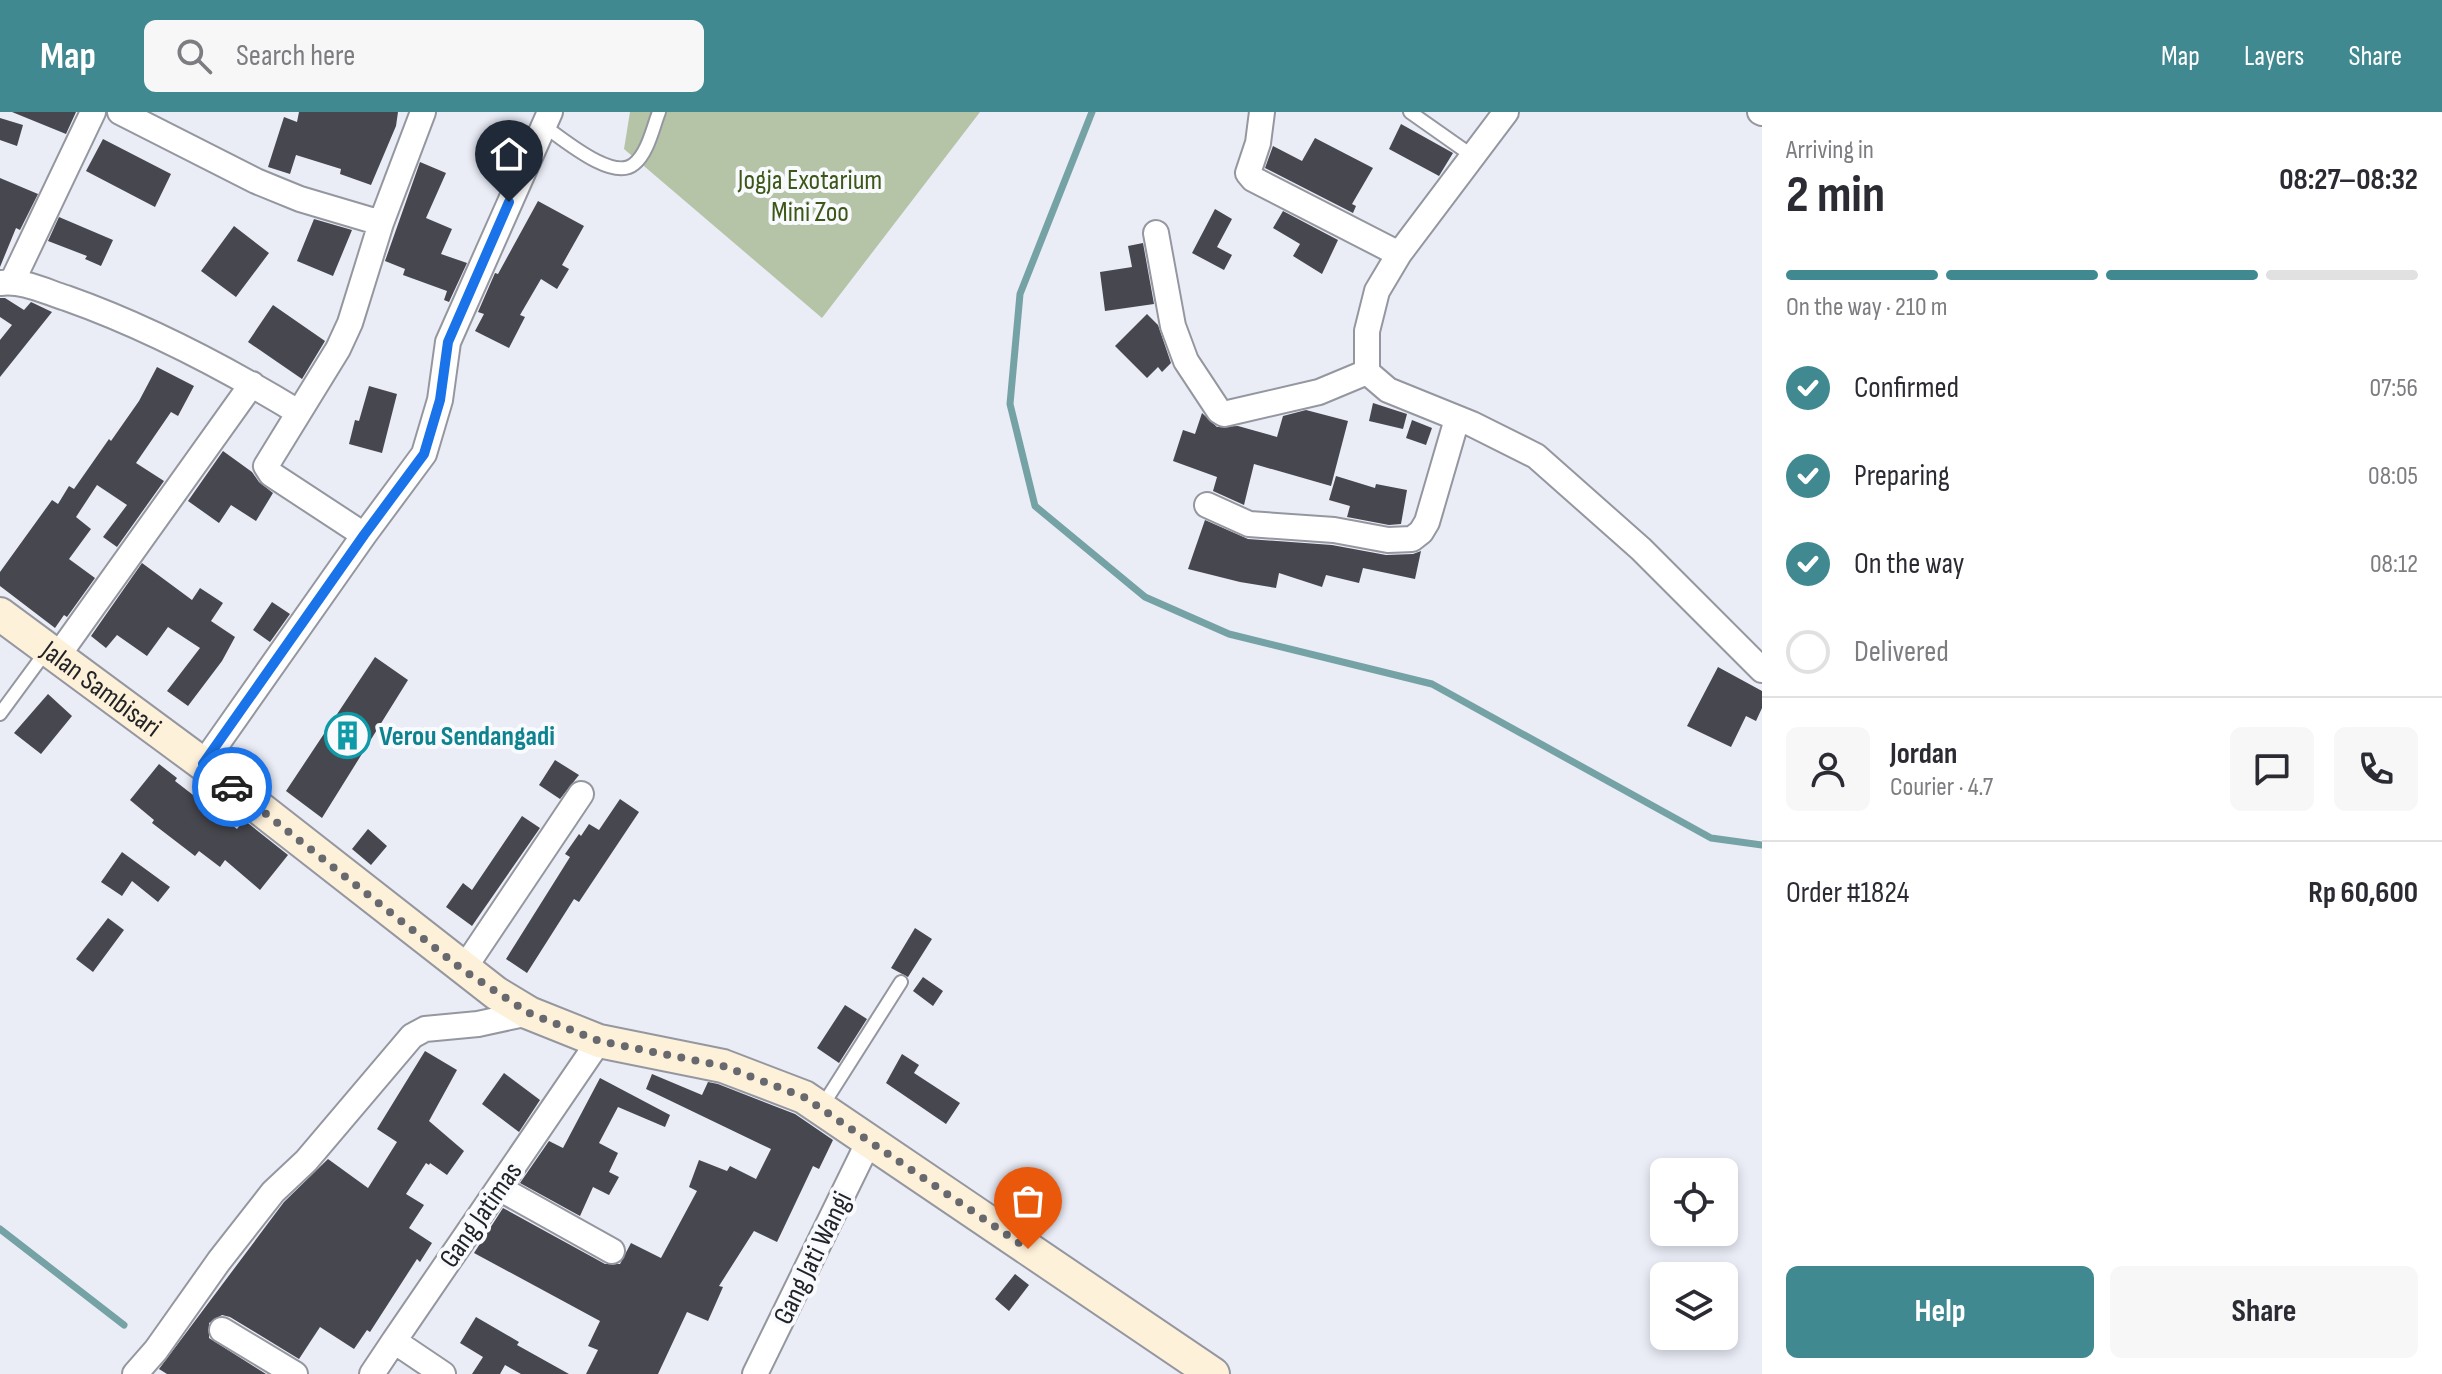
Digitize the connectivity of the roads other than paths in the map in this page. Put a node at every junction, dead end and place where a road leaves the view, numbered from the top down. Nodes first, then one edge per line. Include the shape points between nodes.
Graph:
1 (93, 112) edge
2 (120, 112) edge
3 (423, 112) edge
4 (659, 112) edge
5 (1262, 112) edge
6 (1410, 112) edge
7 (1506, 112) edge
8 (547, 119) edge
9 (1474, 157) junction
10 (381, 223) junction
11 (1156, 233) dead end
12 (1399, 254) junction
13 (6, 283) edge
14 (1367, 372) junction
15 (252, 384) junction
16 (298, 412) junction
17 (1457, 419) junction
18 (1207, 505) dead end
19 (364, 535) junction
20 (0, 614) edge
21 (52, 653) junction
22 (1762, 670) edge
23 (0, 714) edge
24 (203, 764) junction
25 (581, 794) dead end
26 (463, 970) junction
27 (901, 982) dead end
28 (529, 1013) junction
29 (599, 1041) junction
30 (821, 1108) junction
31 (869, 1141) junction
32 (499, 1188) junction
33 (612, 1251) dead end
34 (222, 1330) dead end
35 (394, 1341) junction
36 (135, 1374) edge
37 (295, 1374) edge
38 (372, 1374) edge
39 (443, 1374) edge
40 (755, 1374) edge
41 (1213, 1374) edge

1 - 13 street
2 - 10 street via 256,181
3 - 10 street
4 - 8 lane via 643,153 634,164 614,169
5 - 12 street via 1248,173 1253,179
6 - 9 lane
7 - 9 street
8 - 19 street via 448,342 440,400 424,454
9 - 12 street
10 - 16 street via 350,323
11 - 14 street via 1182,350 1224,414 1319,392
12 - 14 street via 1371,311
13 - 15 street via 102,311
14 - 17 street via 1388,390
15 - 16 street
15 - 21 street
16 - 19 street via 267,470
17 - 18 street via 1427,522 1412,539 1249,524
17 - 22 street via 1536,456 1641,549
19 - 24 street
20 - 21 main road, Jalan Sambisari
21 - 23 lane
21 - 24 main road, Jalan Sambisari
24 - 26 main road, Jalan Sambisari
25 - 26 street
26 - 28 main road, Jalan Sambisari
27 - 30 lane
28 - 29 main road, Jalan Sambisari
28 - 36 street via 425,1029 412,1036 306,1161 273,1192
29 - 30 main road, Jalan Sambisari via 723,1066
29 - 32 street, Gang Jatimas
30 - 31 main road, Jalan Sambisari
31 - 40 street, Gang Jati Wangi
31 - 41 main road, Jalan Sambisari
32 - 33 street
32 - 35 street, Gang Jatimas
34 - 37 street
35 - 38 street, Gang Jatimas
35 - 39 street

